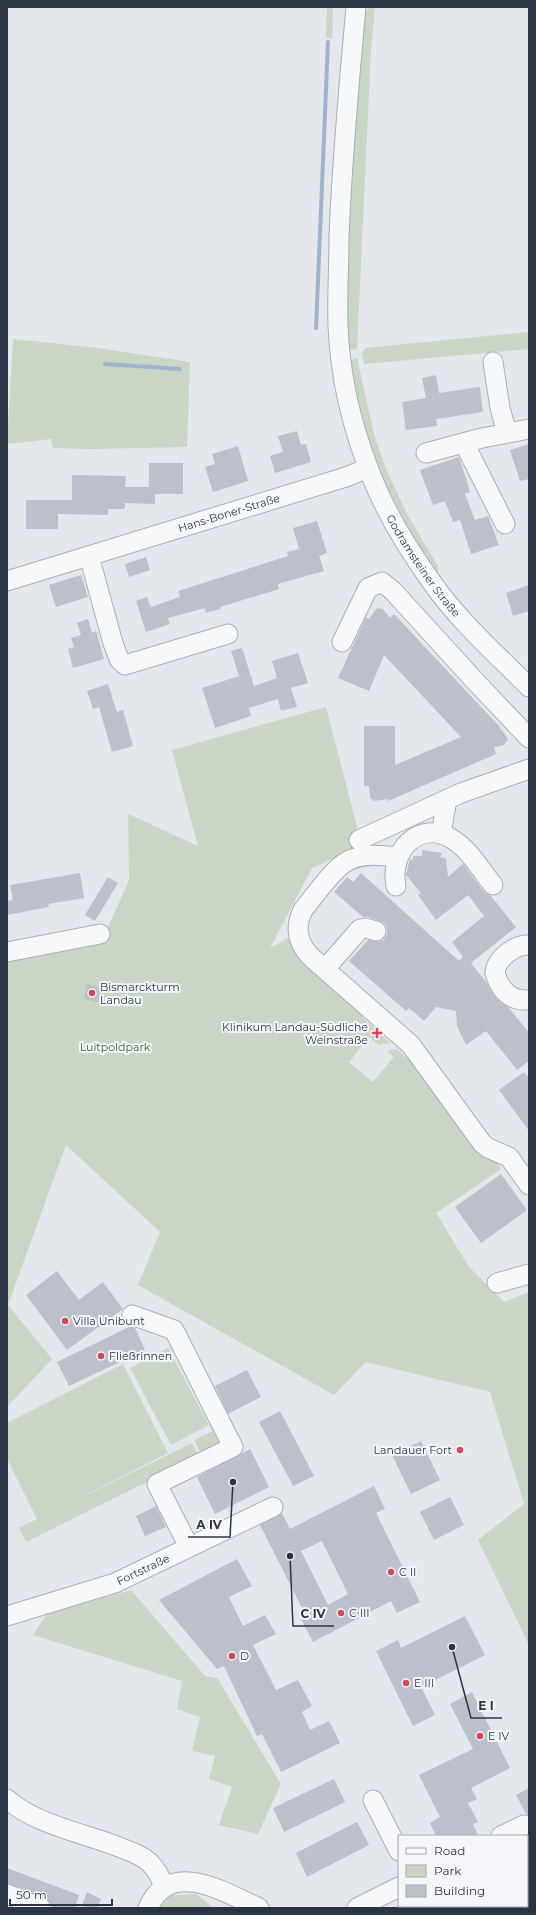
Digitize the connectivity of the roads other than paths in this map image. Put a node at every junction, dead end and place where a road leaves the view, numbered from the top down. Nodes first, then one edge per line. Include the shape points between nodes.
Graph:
1 (356, 7) edge
2 (493, 362) dead end
3 (529, 429) edge
4 (507, 433) junction
5 (464, 442) junction
6 (426, 453) dead end
7 (368, 468) junction
8 (504, 524) dead end
9 (88, 556) junction
10 (7, 581) edge
11 (228, 634) dead end
12 (342, 642) dead end
13 (529, 687) edge
14 (529, 738) edge
15 (529, 769) edge
16 (447, 799) junction
17 (441, 834) junction
18 (358, 840) dead end
19 (397, 857) junction
20 (493, 885) dead end
21 (396, 886) dead end
22 (376, 931) dead end
23 (100, 934) dead end
24 (529, 945) edge
25 (7, 952) edge
26 (325, 969) junction
27 (529, 1000) edge
28 (529, 1185) edge
29 (529, 1274) edge
30 (497, 1283) dead end
31 (132, 1314) dead end
32 (273, 1507) dead end
33 (189, 1547) junction
34 (7, 1616) edge
35 (7, 1799) edge
36 (373, 1800) dead end
37 (524, 1825) dead end
38 (504, 1835) edge
39 (398, 1849) edge
40 (164, 1887) junction
41 (398, 1888) edge
42 (7, 1894) edge
43 (40, 1908) edge
44 (148, 1908) edge
45 (259, 1908) edge
46 (357, 1908) edge

1 - 7 street, Godramsteiner Straße via 341,204 338,299 341,356 353,421
2 - 4 street via 500,408
3 - 4 street
4 - 5 street
5 - 6 street
5 - 8 street
7 - 9 street, Hans-Boner-Straße
7 - 13 street, Godramsteiner Straße via 403,539 434,586
9 - 10 street, Hans-Boner-Straße
9 - 11 street via 113,643 119,659 125,665
12 - 14 street via 368,588 382,582
15 - 16 street
16 - 17 street
16 - 18 street
17 - 19 street via 414,838 404,846
17 - 20 street via 461,846
19 - 21 street via 394,877
19 - 26 street via 361,857 340,865 303,910 299,918 299,939 303,948
22 - 26 street via 360,929
23 - 25 street
24 - 27 street via 513,949 498,963 495,972 499,986 505,993 512,998
26 - 28 street via 411,1045 482,1143 510,1157
29 - 30 street
31 - 33 street via 174,1330 233,1447 158,1484
32 - 33 street, Fortstraße
33 - 34 street, Fortstraße via 115,1583
35 - 40 street via 16,1808 50,1823 142,1858 157,1872
36 - 39 street
37 - 38 street
40 - 44 street via 157,1892
40 - 45 street via 194,1881
41 - 46 street
42 - 43 street

